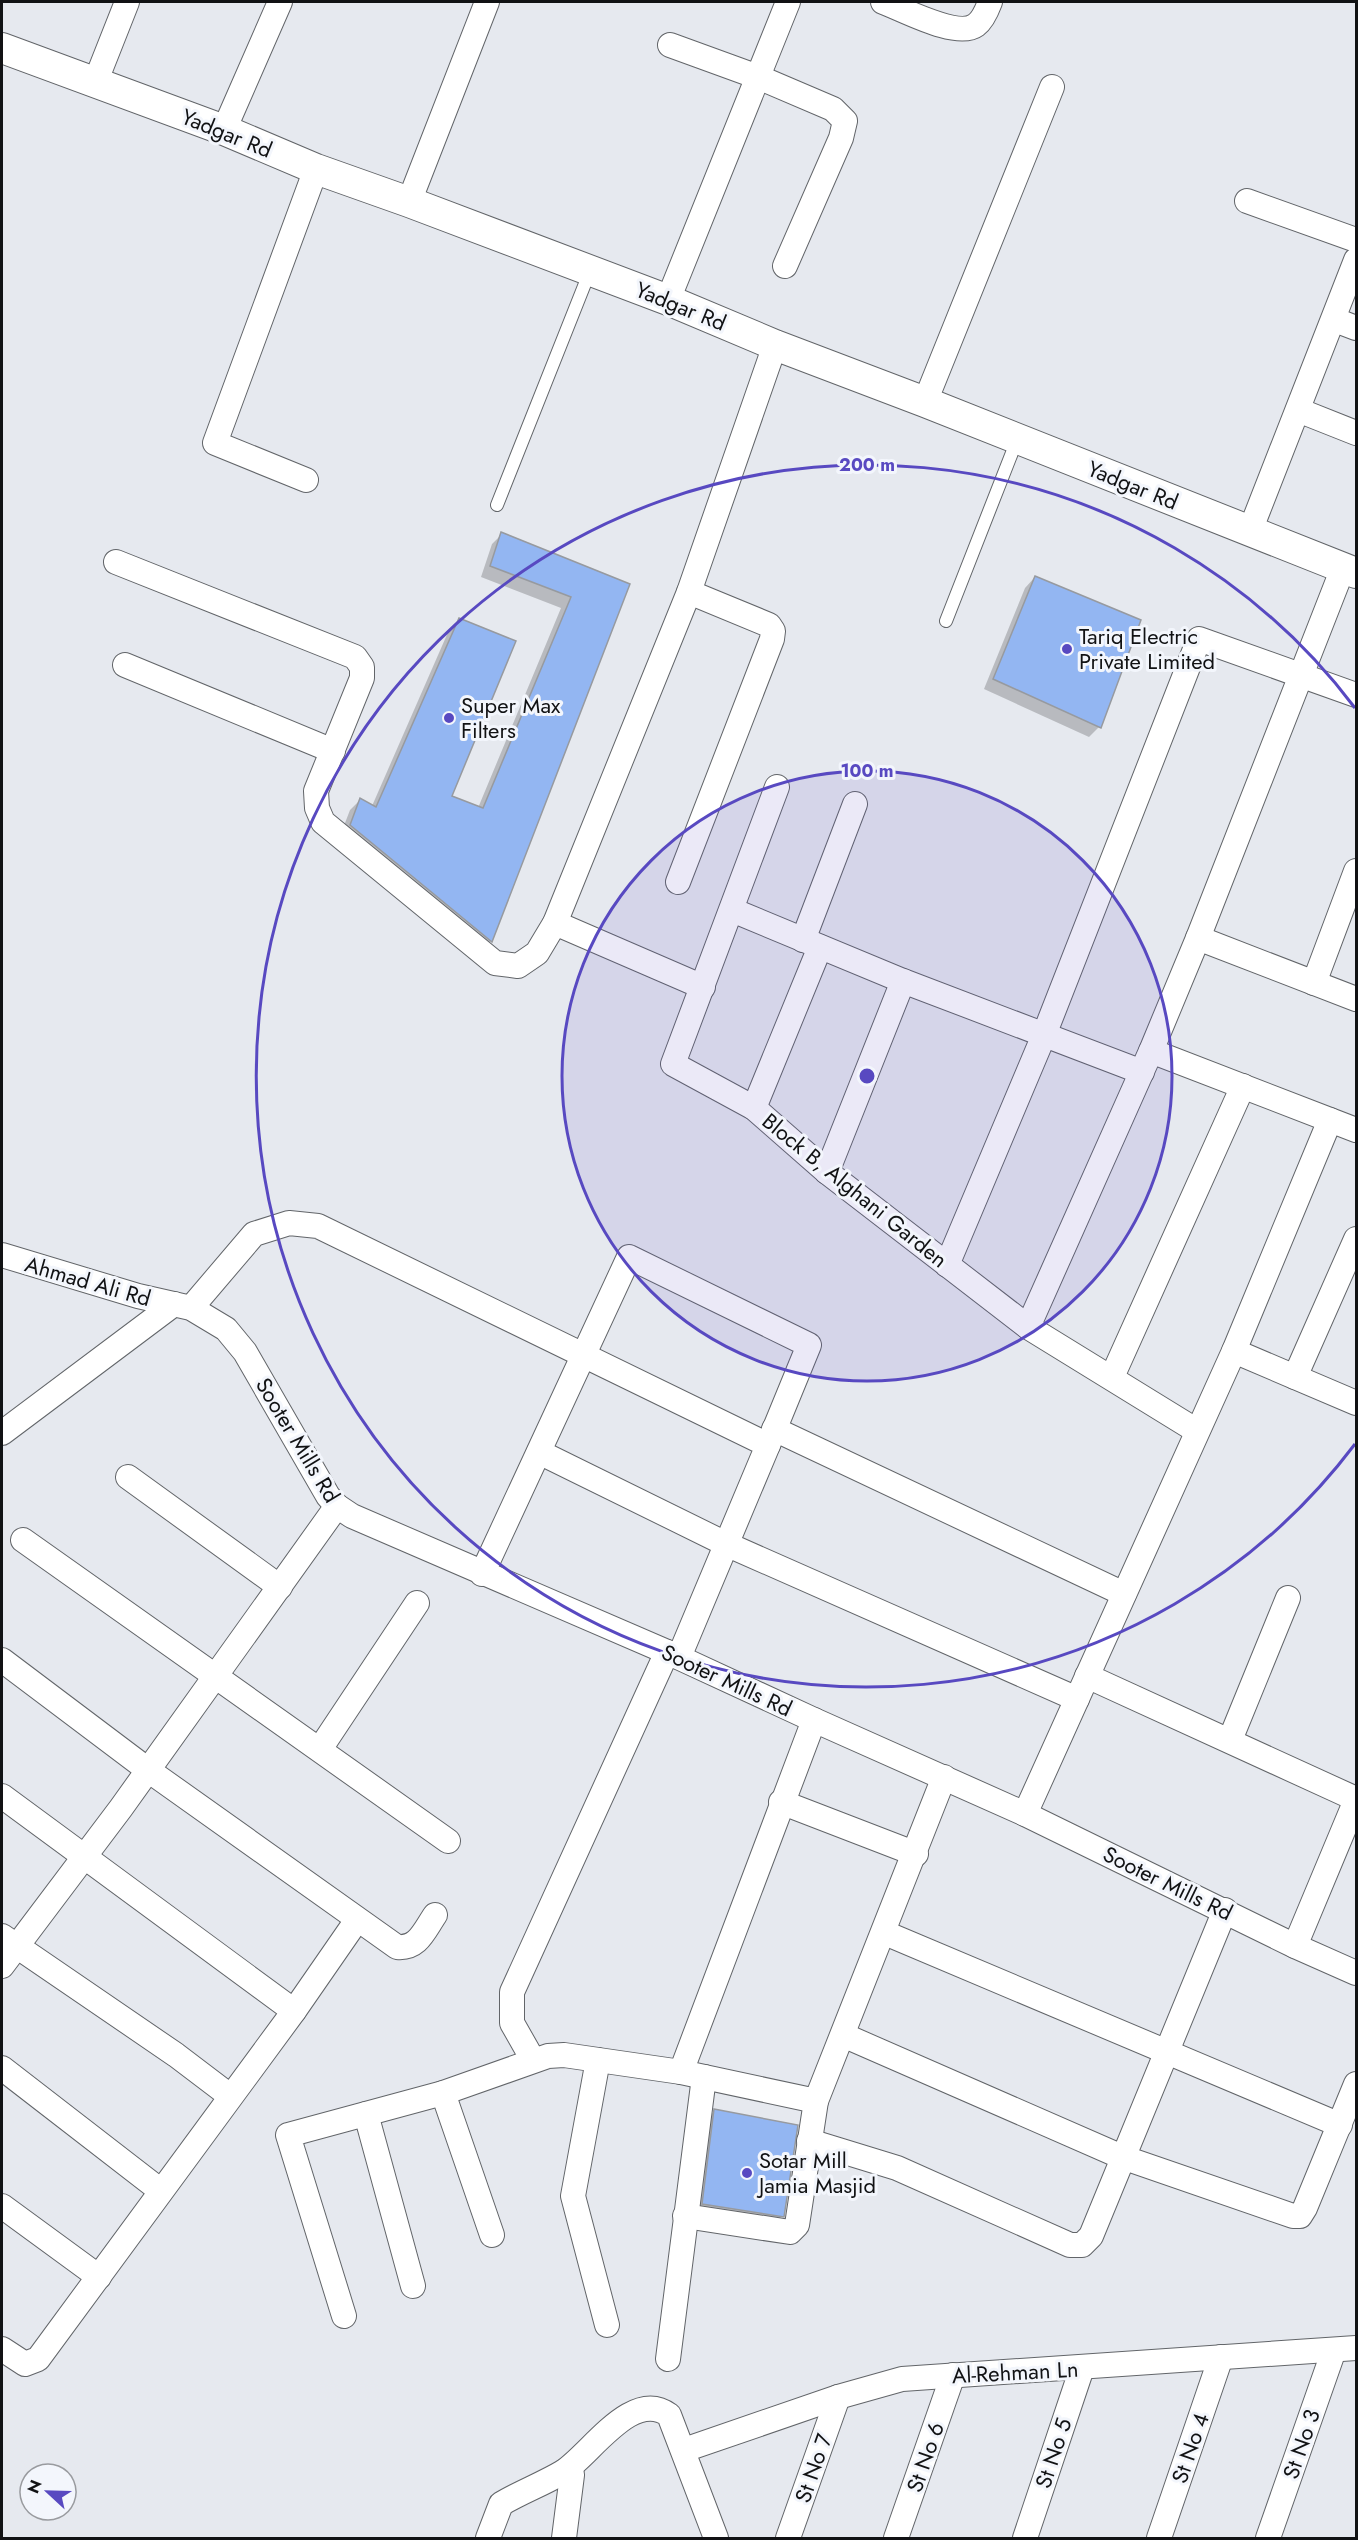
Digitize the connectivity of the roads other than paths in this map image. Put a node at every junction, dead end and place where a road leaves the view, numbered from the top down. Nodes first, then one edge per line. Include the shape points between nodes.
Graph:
1 (127, 2) edge
2 (280, 2) edge
3 (487, 2) edge
4 (788, 2) edge
5 (883, 2) edge
6 (990, 2) edge
7 (670, 45) dead end
8 (2, 48) edge
9 (758, 77) junction
10 (95, 83) junction
11 (1052, 87) dead end
12 (224, 130) junction
13 (316, 169) junction
14 (1247, 201) dead end
15 (409, 202) junction
16 (1356, 240) edge
17 (1356, 260) edge
18 (785, 266) dead end
19 (591, 271) junction
20 (668, 300) junction
21 (1346, 324) edge
22 (775, 345) junction
23 (925, 402) junction
24 (1298, 410) junction
25 (1356, 433) edge
26 (1017, 438) junction
27 (306, 480) dead end
28 (497, 505) dead end
29 (1250, 531) junction
30 (116, 562) dead end
31 (1350, 571) edge
32 (689, 592) junction
33 (946, 621) dead end
34 (125, 665) dead end
35 (1301, 675) junction
36 (1356, 695) edge
37 (333, 751) junction
38 (777, 787) dead end
39 (855, 804) dead end
40 (1356, 871) edge
41 (678, 882) dead end
42 (732, 910) junction
43 (555, 923) junction
44 (1198, 938) junction
45 (812, 944) junction
46 (903, 981) junction
47 (1314, 983) junction
48 (703, 987) junction
49 (1356, 999) edge
50 (1044, 1035) junction
51 (1146, 1061) junction
52 (1243, 1086) junction
53 (754, 1108) junction
54 (1330, 1120) junction
55 (1356, 1130) edge
56 (827, 1172) junction
57 (1356, 1239) edge
58 (2, 1256) edge
59 (947, 1265) junction
60 (183, 1306) junction
61 (1028, 1327) junction
62 (1234, 1351) junction
63 (584, 1355) junction
64 (1112, 1377) junction
65 (1295, 1377) junction
66 (1356, 1403) edge
67 (1197, 1431) junction
68 (2, 1433) edge
69 (771, 1437) junction
70 (539, 1452) junction
71 (128, 1477) dead end
72 (337, 1506) junction
73 (22, 1540) dead end
74 (726, 1544) junction
75 (482, 1574) junction
76 (280, 1587) junction
77 (1124, 1594) junction
78 (1288, 1598) dead end
79 (417, 1604) dead end
80 (673, 1654) junction
81 (2, 1660) edge
82 (216, 1675) junction
83 (1087, 1676) junction
84 (1077, 1699) junction
85 (813, 1720) junction
86 (1230, 1740) junction
87 (320, 1749) junction
88 (148, 1770) junction
89 (944, 1778) junction
90 (2, 1796) edge
91 (1356, 1800) edge
92 (781, 1802) junction
93 (1025, 1814) junction
94 (448, 1841) dead end
95 (916, 1854) junction
96 (84, 1857) junction
97 (1225, 1910) junction
98 (435, 1915) dead end
99 (357, 1920) junction
100 (885, 1933) junction
101 (9, 1941) edge
102 (1295, 1946) junction
103 (2, 1966) edge
104 (1356, 1973) edge
105 (294, 2011) junction
106 (843, 2035) junction
107 (1165, 2052) junction
108 (533, 2060) junction
109 (598, 2060) junction
110 (2, 2068) edge
111 (692, 2074) junction
112 (443, 2093) junction
113 (230, 2096) junction
114 (1354, 2096) edge
115 (816, 2102) junction
116 (366, 2114) junction
117 (1340, 2125) junction
118 (809, 2141) junction
119 (1122, 2157) junction
120 (161, 2191) junction
121 (2, 2206) edge
122 (686, 2216) junction
123 (492, 2235) dead end
124 (99, 2277) junction
125 (413, 2286) dead end
126 (344, 2316) dead end
127 (607, 2325) dead end
128 (2, 2349) edge
129 (1345, 2349) edge
130 (1221, 2357) junction
131 (668, 2359) dead end
132 (1082, 2368) junction
133 (953, 2374) junction
134 (838, 2397) junction
135 (684, 2451) junction
136 (565, 2471) junction
137 (488, 2538) edge
138 (564, 2538) edge
139 (716, 2538) edge
140 (788, 2538) edge
141 (896, 2538) edge
142 (1025, 2538) edge
143 (1159, 2538) edge
144 (1268, 2538) edge

1 - 10 street
2 - 12 street
3 - 15 street
4 - 9 street
5 - 6 street via 950,28 963,29 975,26
7 - 9 street
8 - 10 street, Yadgar Rd
9 - 18 street via 833,109 845,121
9 - 20 street
10 - 12 street, Yadgar Rd
11 - 23 street
12 - 13 street, Yadgar Rd
13 - 15 street, Yadgar Rd
13 - 27 street via 215,443
14 - 16 street
15 - 19 street, Yadgar Rd
17 - 21 street
19 - 20 street, Yadgar Rd
19 - 28 lane
20 - 22 street, Yadgar Rd
21 - 24 street
22 - 23 street, Yadgar Rd
22 - 32 street
23 - 26 street, Yadgar Rd
24 - 25 street
24 - 29 street
26 - 29 street, Yadgar Rd
26 - 33 lane
29 - 31 street, Yadgar Rd
30 - 37 street via 355,657 362,667 362,678
31 - 35 street
32 - 41 street via 769,625 773,631
32 - 43 street
34 - 37 street
35 - 36 street
35 - 44 street
35 - 50 street via 1199,639
37 - 43 street via 316,791 323,822 495,963 518,966 537,953
38 - 42 street
39 - 45 street
40 - 47 street
42 - 45 street
42 - 48 street
43 - 48 street
44 - 47 street
44 - 51 street
45 - 46 street
45 - 53 street
46 - 50 street
46 - 56 street
47 - 49 street
48 - 53 street, Block B, Alghani Garden via 673,1064
50 - 51 street
50 - 59 street
51 - 52 street
51 - 61 street
52 - 54 street
52 - 64 street
53 - 56 street, Block B, Alghani Garden
54 - 55 street
54 - 62 street
56 - 59 street, Block B, Alghani Garden
57 - 65 street
58 - 60 street, Ahmad Ali Rd
59 - 61 street, Block B, Alghani Garden
60 - 63 street via 254,1234 289,1224 318,1226
60 - 68 street
60 - 72 street, Sooter Mills Rd via 226,1329 245,1352 314,1475
61 - 64 street, Block B, Alghani Garden
62 - 65 street
62 - 67 street
63 - 69 street
63 - 69 street via 629,1257 809,1345
63 - 70 street
64 - 67 street, Block B, Alghani Garden
65 - 66 street
67 - 77 street
69 - 74 street
69 - 77 street
70 - 74 street
70 - 75 street
71 - 76 street
72 - 75 street, Sooter Mills Rd
72 - 76 street
73 - 82 street
74 - 80 street
74 - 84 street
75 - 80 street, Sooter Mills Rd
76 - 82 street
77 - 83 street
78 - 86 street
79 - 87 street
80 - 85 street, Sooter Mills Rd
80 - 108 street via 512,1992 512,2023
81 - 88 street
82 - 87 street
82 - 88 street
83 - 84 street
83 - 86 street
84 - 93 street
85 - 89 street, Sooter Mills Rd
85 - 92 street
86 - 91 street
87 - 94 street
88 - 96 street
88 - 99 street
89 - 93 street, Sooter Mills Rd
89 - 95 street
90 - 96 street
91 - 102 street
92 - 95 street
92 - 111 street
93 - 97 street, Sooter Mills Rd
95 - 100 street
96 - 101 street
96 - 105 street
97 - 102 street, Sooter Mills Rd
97 - 107 street
98 - 99 street via 415,1944 407,1948 397,1947
99 - 105 street
100 - 106 street
100 - 107 street
101 - 103 street
101 - 113 street
102 - 104 street, Sooter Mills Rd
105 - 113 street
106 - 115 street
106 - 119 street
107 - 117 street
107 - 119 street
108 - 109 street via 564,2055
108 - 112 street
109 - 111 street
109 - 127 street via 573,2196
110 - 120 street
111 - 115 street
111 - 122 street
112 - 116 street
112 - 123 street
113 - 120 street
114 - 117 street
115 - 118 street
116 - 125 street
116 - 126 street via 288,2135
117 - 119 street via 1300,2216
118 - 119 street via 897,2168 1071,2245 1082,2245 1091,2236
118 - 122 street via 797,2225 790,2232
120 - 124 street
121 - 124 street
122 - 131 street
124 - 128 street via 38,2359 25,2364
129 - 130 street, Al-Rehman Ln
129 - 144 street, St No 3
130 - 132 street, Al-Rehman Ln
130 - 143 street, St No 4
132 - 133 street, Al-Rehman Ln
132 - 142 street, St No 5
133 - 134 street, Al-Rehman Ln via 902,2379
133 - 141 street, St No 6
134 - 135 street, Al-Rehman Ln
134 - 140 street, St No 7
135 - 136 street via 669,2415 648,2407 625,2418
135 - 139 street
136 - 137 street via 501,2504
136 - 138 street via 572,2475

